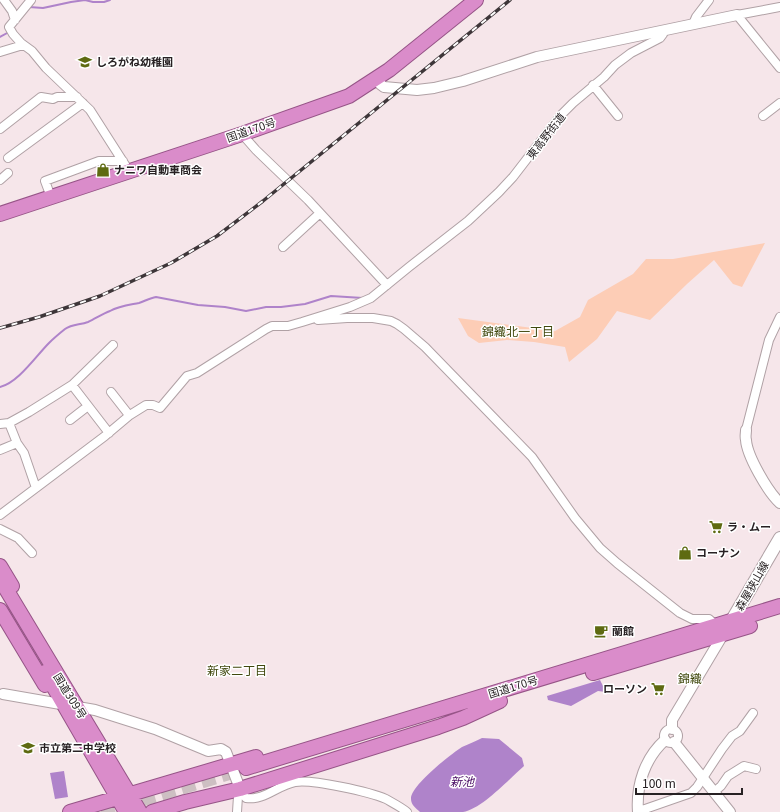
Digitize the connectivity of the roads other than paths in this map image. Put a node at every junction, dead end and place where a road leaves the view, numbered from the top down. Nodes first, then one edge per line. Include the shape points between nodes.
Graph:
1 (4, 0) edge
2 (31, 0) edge
3 (476, 0) edge
4 (709, 0) edge
5 (780, 7) edge
6 (737, 15) junction
7 (15, 20) junction
8 (693, 24) junction
9 (664, 30) junction
10 (23, 45) junction
11 (0, 52) edge
12 (780, 68) edge
13 (376, 80) junction
14 (593, 85) junction
15 (77, 96) junction
16 (83, 103) junction
17 (780, 103) edge
18 (618, 116) dead end
19 (763, 116) dead end
20 (0, 128) edge
21 (242, 134) junction
22 (8, 158) dead end
23 (126, 166) junction
24 (8, 174) dead end
25 (0, 180) edge
26 (320, 213) junction
27 (0, 214) edge
28 (283, 247) dead end
29 (387, 285) junction
30 (780, 317) edge
31 (307, 320) junction
32 (113, 345) dead end
33 (72, 385) junction
34 (111, 392) dead end
35 (88, 406) junction
36 (129, 415) junction
37 (70, 420) dead end
38 (9, 423) junction
39 (0, 424) edge
40 (746, 430) joint
41 (109, 433) junction
42 (17, 443) junction
43 (0, 450) edge
44 (36, 488) junction
45 (780, 503) edge
46 (0, 515) edge
47 (0, 529) edge
48 (780, 538) edge
49 (32, 553) dead end
50 (0, 566) edge
51 (0, 579) edge
52 (0, 596) edge
53 (780, 606) edge
54 (0, 610) edge
55 (780, 616) edge
56 (732, 621) junction
57 (720, 629) junction
58 (61, 682) junction
59 (1, 694) edge
60 (479, 698) junction
61 (500, 701) junction
62 (69, 705) junction
63 (753, 713) dead end
64 (672, 729) joint
65 (669, 741) junction
66 (230, 765) junction
67 (756, 768) dead end
68 (703, 778) junction
69 (241, 791) junction
70 (714, 792) junction
71 (124, 797) junction
72 (638, 811) edge
73 (70, 812) edge
74 (126, 812) edge
75 (140, 812) edge
76 (152, 812) edge
77 (237, 812) edge
78 (407, 812) edge
79 (730, 812) edge

1 - 7 street
2 - 7 street
3 - 13 highway, 国道170号
4 - 8 street
5 - 6 street
6 - 8 street
6 - 12 street
7 - 10 street via 9,27
8 - 9 street
9 - 13 street via 537,56 434,88 417,90 384,87
9 - 14 street, 東高野街道 via 660,38 615,64
10 - 11 street
10 - 15 street
13 - 21 highway, 国道170号 via 349,96
14 - 18 street
14 - 29 street, 東高野街道 via 560,116 499,192 468,221
15 - 16 street
15 - 20 street via 53,99 41,97
16 - 22 street
16 - 23 street via 101,125
17 - 19 street
21 - 23 highway, 国道170号
21 - 26 street
23 - 27 highway, 国道170号 via 51,197
24 - 25 street
26 - 28 street
26 - 29 street
29 - 31 street, 東高野街道 via 362,303
30 - 40 street via 769,340
31 - 36 street via 266,329 197,373 187,376 160,408 153,404 146,405
31 - 57 street via 360,317 397,324 425,346 532,457 575,518 609,556 680,613 692,619 709,618
32 - 33 street
33 - 35 street
33 - 38 street
34 - 36 street
35 - 37 street
35 - 41 street
36 - 41 street
38 - 39 street
38 - 42 street
40 - 45 street via 750,456 767,488
41 - 44 street
42 - 43 street
42 - 44 street via 24,453
44 - 46 street
47 - 49 street via 18,538
48 - 56 main road, 森屋狭山線
50 - 58 highway via 62,672
51 - 58 highway, 国道309号
52 - 62 highway, 国道309号
53 - 56 highway, 国道170号
54 - 62 highway via 46,687
55 - 57 highway, 国道170号
56 - 57 highway, 国道170号
57 - 60 highway, 国道170号
57 - 61 highway, 国道170号
57 - 64 street via 672,720
58 - 62 highway, 国道309号
59 - 62 street
60 - 61 highway, 国道170号 via 247,773
60 - 66 highway via 458,698 433,704
61 - 69 highway via 438,727
62 - 66 street via 95,710 154,729 208,751 221,749 226,752
62 - 71 highway, 国道309号
63 - 68 street via 732,736
64 - 65 street via 664,733
65 - 68 street
65 - 72 street via 657,747 647,764 640,781
66 - 69 street
66 - 71 highway
67 - 70 street via 744,766 728,776
68 - 70 street
68 - 72 street via 687,795
69 - 76 highway via 185,802
69 - 77 street via 238,796
69 - 78 street via 250,799 294,782 311,782 370,794
70 - 79 street
71 - 73 highway
71 - 74 highway, 国道309号
71 - 75 highway, 国道309号

